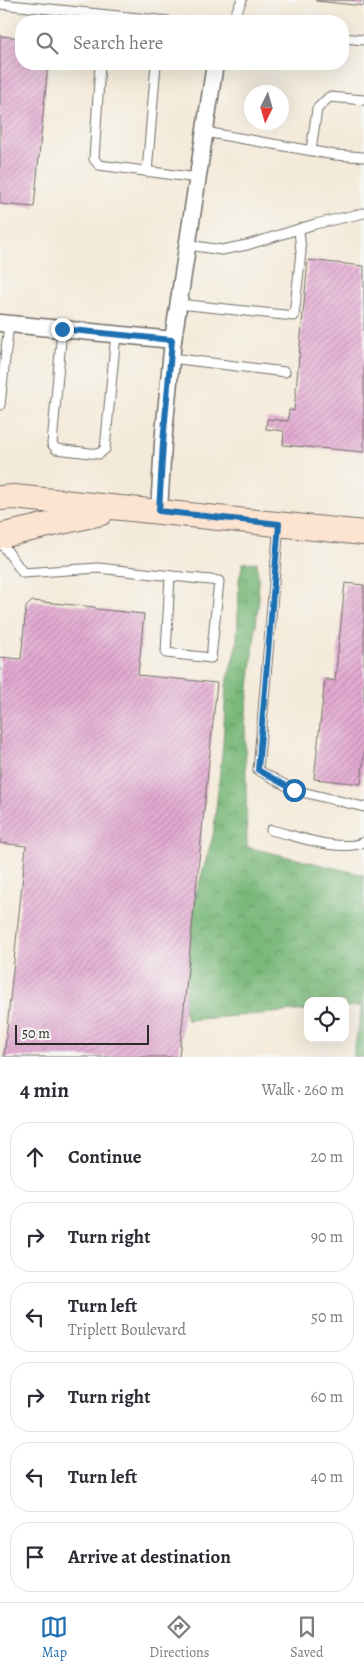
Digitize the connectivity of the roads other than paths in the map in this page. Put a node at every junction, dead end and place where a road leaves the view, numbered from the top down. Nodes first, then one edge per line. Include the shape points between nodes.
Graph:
1 (242, 0) edge
2 (0, 4) edge
3 (109, 15) edge
4 (235, 15) edge
5 (349, 39) edge
6 (364, 40) edge
7 (100, 70) edge
8 (156, 70) edge
9 (214, 70) edge
10 (364, 100) edge
11 (205, 132) junction
12 (311, 150) junction
13 (364, 157) edge
14 (147, 172) junction
15 (198, 178) junction
16 (364, 213) edge
17 (299, 229) junction
18 (188, 245) junction
19 (179, 304) junction
20 (4, 323) edge
21 (62, 329) junction
22 (116, 334) junction
23 (172, 340) junction
24 (171, 358) junction
25 (285, 372) dead end
26 (0, 405) edge
27 (0, 498) edge
28 (122, 509) junction
29 (159, 511) junction
30 (279, 524) junction
31 (364, 533) edge
32 (0, 536) edge
33 (0, 541) edge
34 (170, 576) junction
35 (364, 807) edge
36 (271, 830) dead end
37 (364, 842) edge

1 - 4 lane
2 - 3 lane
5 - 6 lane
7 - 14 lane via 94,159 99,165
8 - 14 lane
9 - 11 street
10 - 12 lane via 329,97 316,109
11 - 12 lane
11 - 15 street
12 - 13 lane
14 - 15 lane
15 - 18 street
16 - 17 lane
17 - 18 lane via 222,250
17 - 19 lane via 301,252 294,316
18 - 19 street
19 - 23 street
20 - 21 street
20 - 26 lane
21 - 22 street
21 - 22 lane via 52,444 56,448 100,454 105,449
22 - 23 street
23 - 24 street
24 - 25 lane
24 - 29 street
27 - 28 main road
28 - 29 main road
28 - 32 main road
29 - 30 main road
30 - 31 main road
30 - 35 lane via 258,770 294,790
33 - 34 lane via 23,573 98,568
34 - 34 lane via 219,581 211,658 166,653
36 - 37 lane via 338,846 355,846

